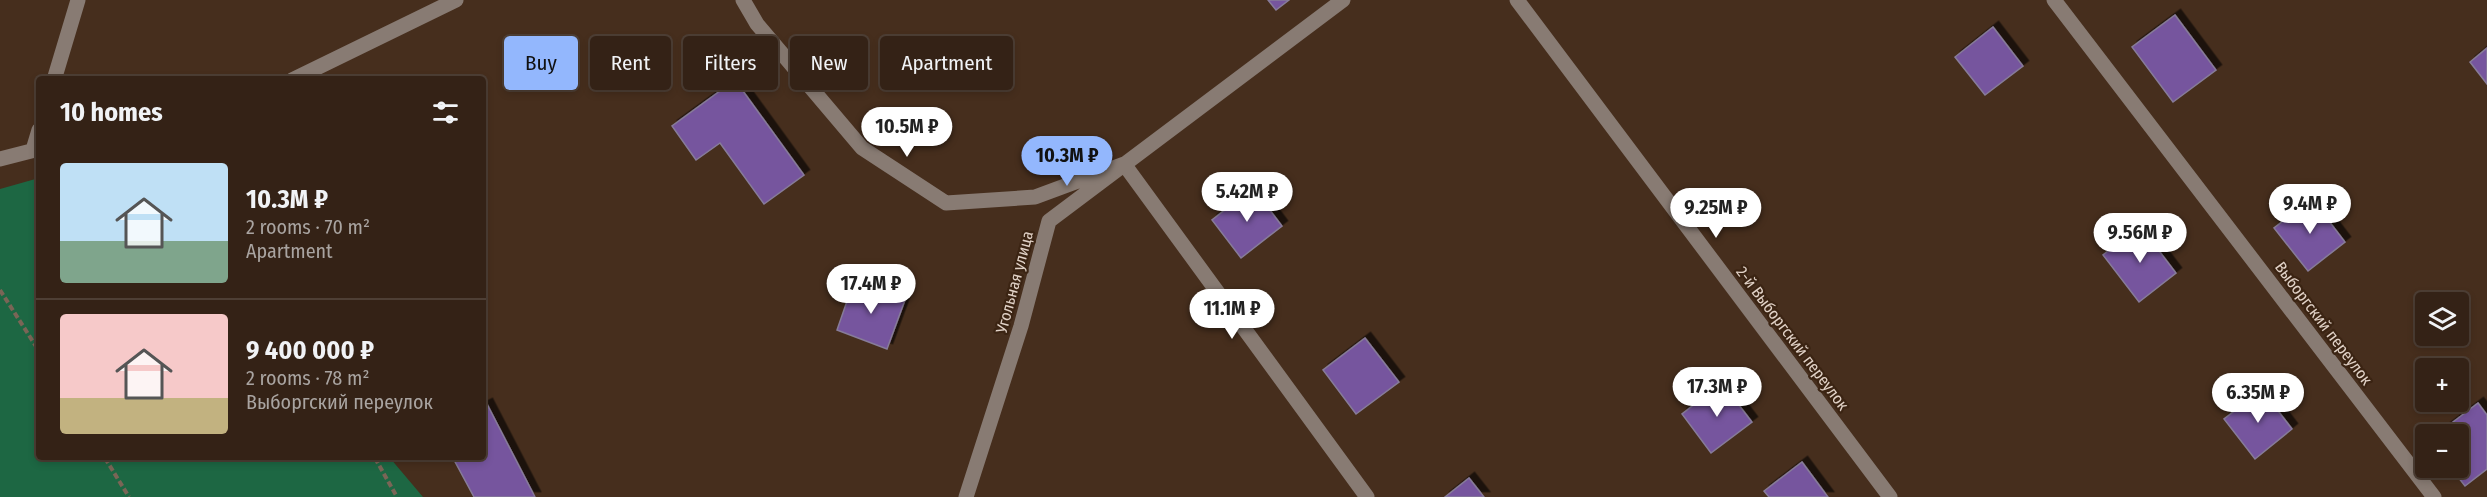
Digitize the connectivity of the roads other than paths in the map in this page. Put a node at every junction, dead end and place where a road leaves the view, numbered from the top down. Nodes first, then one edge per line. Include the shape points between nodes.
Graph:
1 (78, 0) edge
2 (456, 0) edge
3 (743, 0) edge
4 (1343, 0) edge
5 (1517, 0) edge
6 (2054, 0) edge
7 (55, 76) edge
8 (300, 76) edge
9 (36, 149) edge
10 (0, 159) edge
11 (1124, 164) junction
12 (966, 497) edge
13 (1367, 497) edge
14 (1890, 497) edge
15 (2434, 497) edge

1 - 7 street
2 - 8 street
3 - 11 street via 757,24 862,148 945,203 1035,197
4 - 11 street, Угольная улица
5 - 14 street, 2-й Выборгский переулок
6 - 15 street, Выборгский переулок
9 - 10 street
11 - 12 street, Угольная улица via 1049,221 1021,326
11 - 13 street

